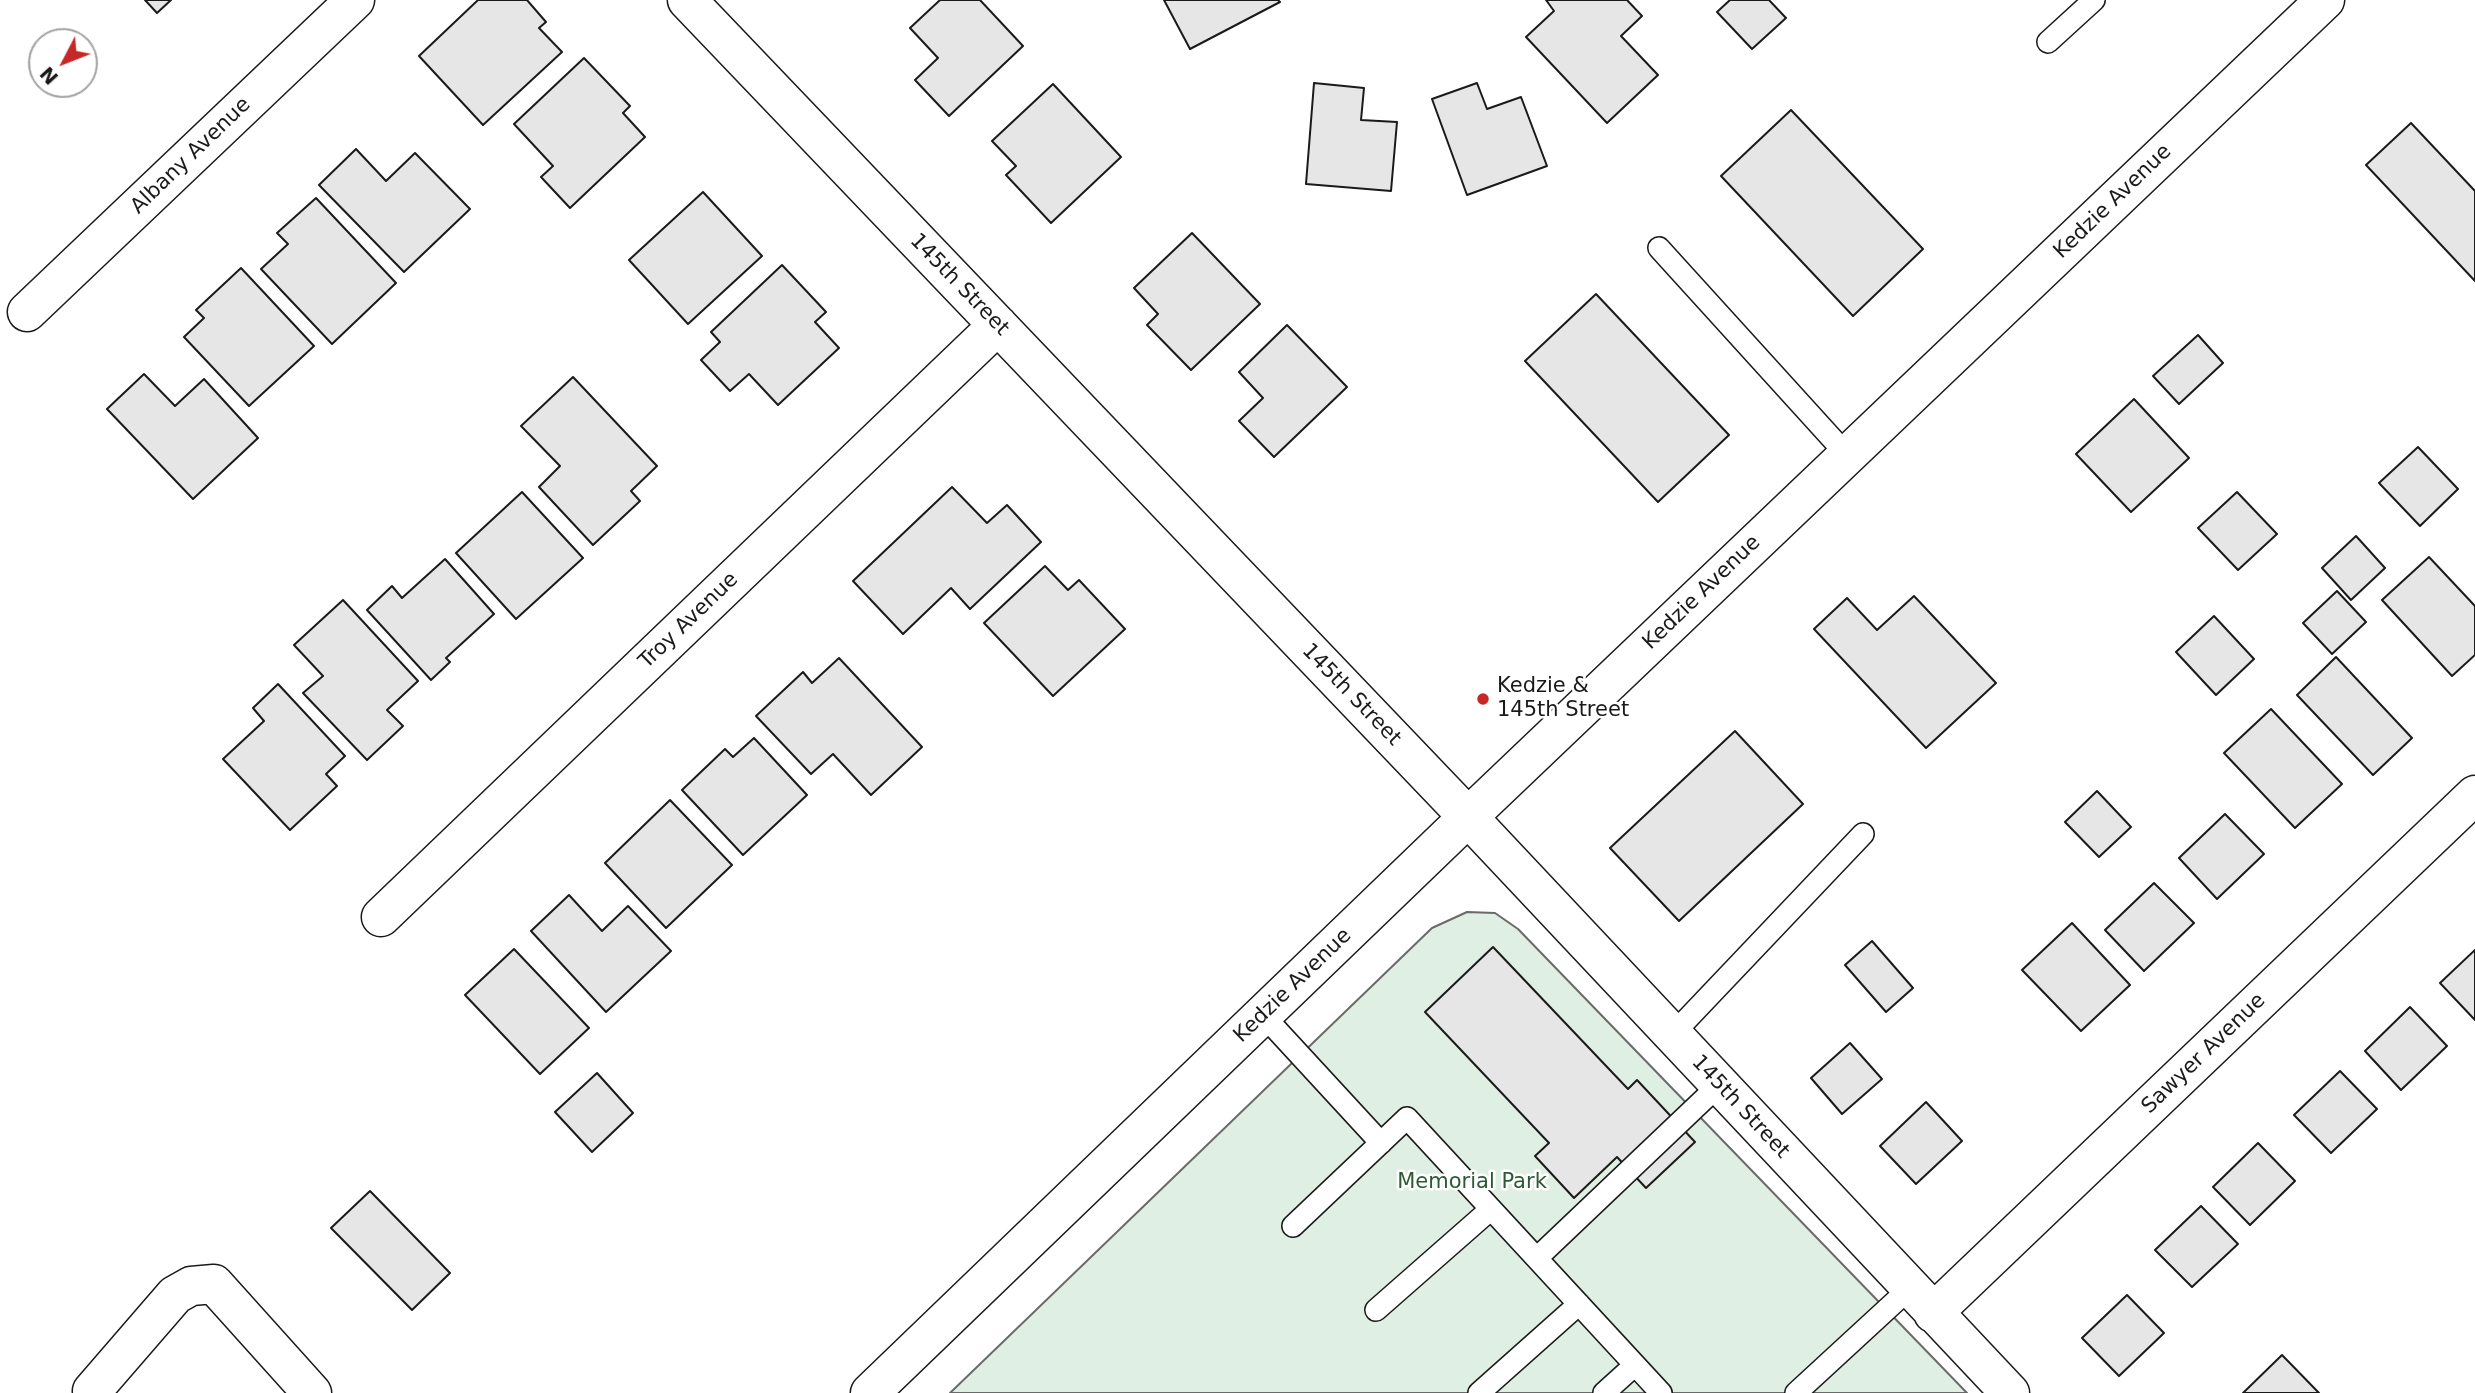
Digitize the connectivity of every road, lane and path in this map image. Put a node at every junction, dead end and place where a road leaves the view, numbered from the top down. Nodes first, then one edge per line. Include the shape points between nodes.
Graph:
1 (355, 0) edge
2 (687, 0) edge
3 (2094, 0) edge
4 (2314, 4) edge
5 (2048, 42) dead end
6 (1659, 248) dead end
7 (27, 313) dead end
8 (998, 326) junction
9 (1847, 455) junction
10 (2475, 795) edge
11 (1468, 817) junction
12 (1863, 834) dead end
13 (381, 917) dead end
14 (1263, 1015) junction
15 (1672, 1035) junction
16 (1719, 1085) junction
17 (1381, 1143) junction
18 (1491, 1209) junction
19 (1293, 1226) dead end
20 (1537, 1258) junction
21 (1922, 1301) junction
22 (1579, 1304) junction
23 (1376, 1310) dead end
24 (1635, 1365) junction
25 (92, 1391) dead end
26 (312, 1393) edge
27 (870, 1393) edge
28 (1479, 1393) edge
29 (1604, 1393) edge
30 (1661, 1393) edge
31 (1796, 1393) edge
32 (2010, 1393) edge

1 - 7 street, Albany Avenue
2 - 8 street, 145th Street
3 - 5 lane
4 - 9 street, Kedzie Avenue
6 - 9 lane
8 - 11 street, 145th Street
8 - 13 street, Troy Avenue
9 - 11 street, Kedzie Avenue
10 - 21 street, Sawyer Avenue
11 - 14 street, Kedzie Avenue
11 - 15 street, 145th Street
12 - 15 lane
14 - 17 lane
14 - 27 street, Kedzie Avenue
15 - 16 street, 145th Street
16 - 20 lane
16 - 21 street, 145th Street
17 - 18 lane via 1407,1118
17 - 19 lane
18 - 20 lane
18 - 23 lane
20 - 22 lane
21 - 31 lane
21 - 32 street, 145th Street
22 - 24 lane
22 - 28 lane
24 - 29 lane
24 - 30 lane
25 - 26 street via 176,1295 191,1286 214,1284

